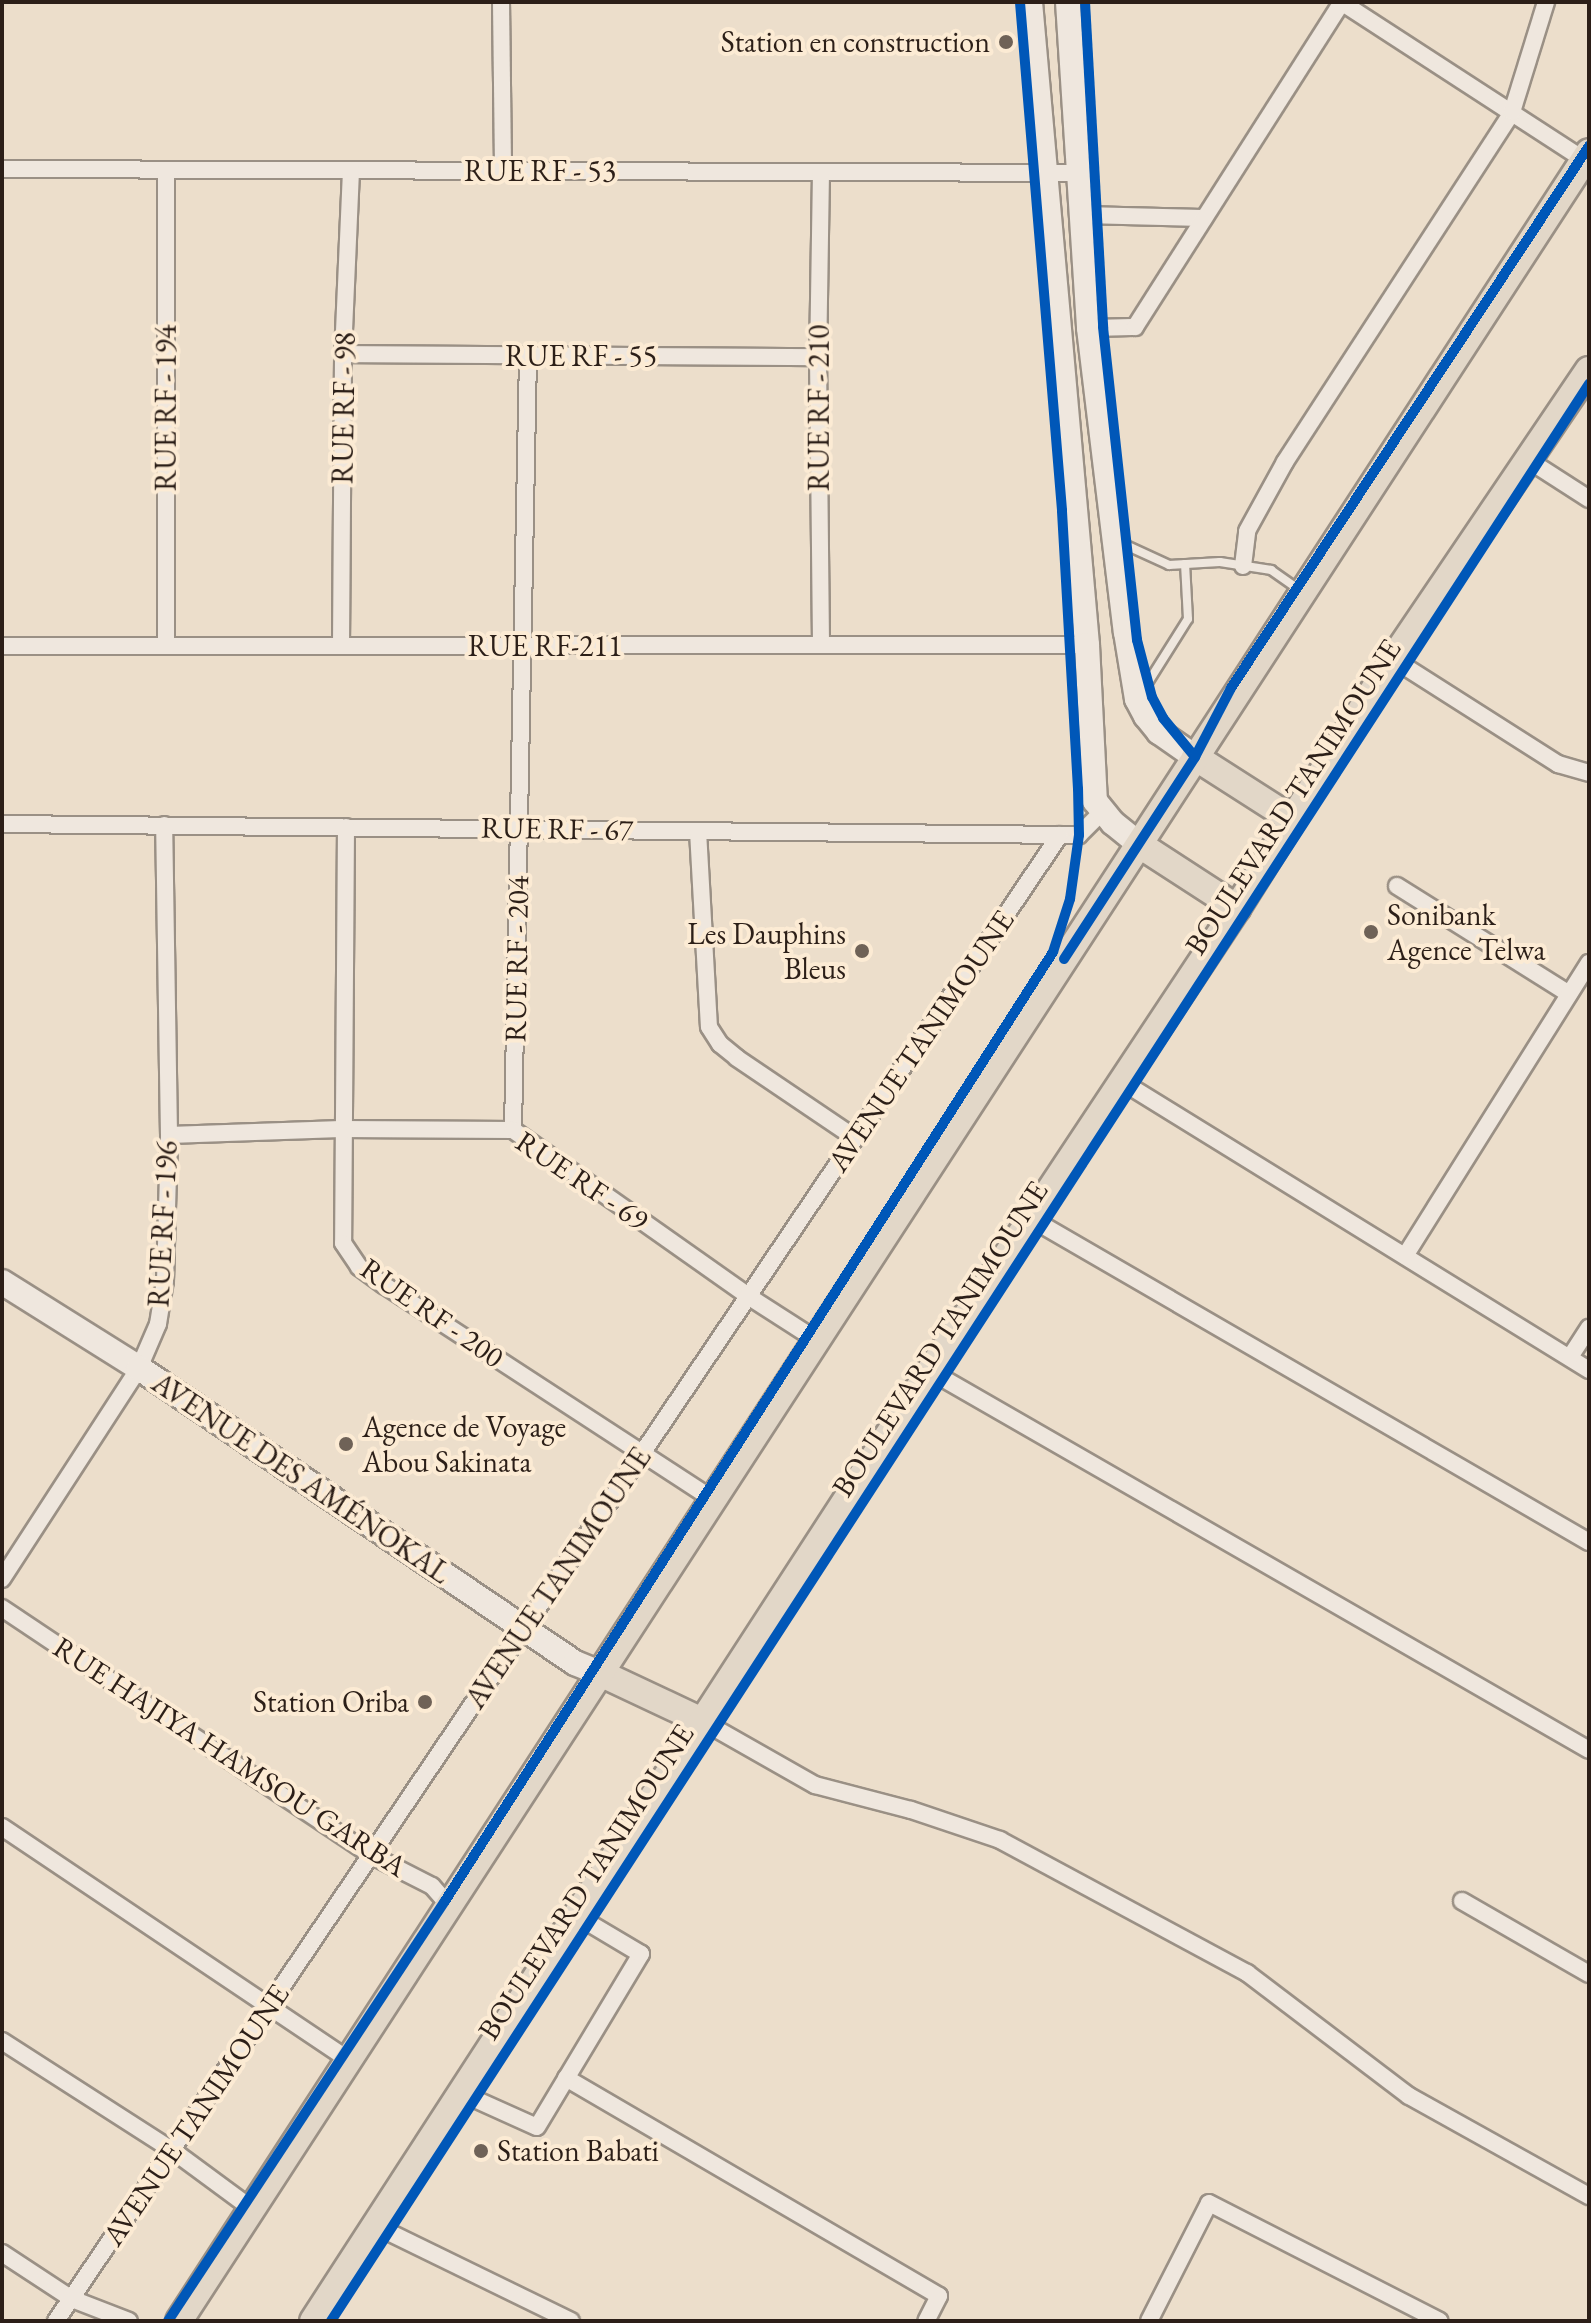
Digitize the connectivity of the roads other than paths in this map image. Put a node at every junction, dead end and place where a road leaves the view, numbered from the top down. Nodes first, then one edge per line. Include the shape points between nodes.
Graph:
1 (501, 2) edge
2 (1030, 2) edge
3 (1068, 2) edge
4 (1341, 2) edge
5 (1546, 2) edge
6 (1512, 112) junction
7 (1586, 156) edge
8 (2, 169) edge
9 (166, 170) junction
10 (351, 170) junction
11 (503, 171) junction
12 (821, 172) junction
13 (1078, 173) junction
14 (1043, 174) junction
15 (1082, 215) junction
16 (1204, 218) junction
17 (1089, 328) junction
18 (343, 354) junction
19 (528, 356) junction
20 (818, 357) junction
21 (1589, 370) edge
22 (1530, 461) junction
23 (1589, 499) edge
24 (1115, 540) junction
25 (1185, 564) junction
26 (1243, 566) junction
27 (1304, 592) junction
28 (821, 645) junction
29 (1087, 645) junction
30 (2, 646) edge
31 (166, 646) junction
32 (341, 646) junction
33 (521, 646) junction
34 (1393, 659) junction
35 (1137, 699) junction
36 (1195, 757) junction
37 (1589, 773) edge
38 (1102, 812) junction
39 (1292, 819) junction
40 (2, 824) edge
41 (164, 825) junction
42 (346, 827) junction
43 (519, 829) junction
44 (698, 831) junction
45 (1060, 835) junction
46 (1140, 845) junction
47 (1397, 886) dead end
48 (1237, 908) junction
49 (1589, 963) edge
50 (1569, 994) junction
51 (1121, 1081) junction
52 (341, 1129) junction
53 (513, 1130) junction
54 (169, 1135) junction
55 (855, 1138) junction
56 (1030, 1218) junction
57 (1405, 1256) junction
58 (2, 1282) edge
59 (748, 1296) junction
60 (1589, 1328) edge
61 (818, 1341) junction
62 (1570, 1357) junction
63 (139, 1368) junction
64 (1589, 1370) edge
65 (930, 1371) junction
66 (643, 1453) junction
67 (714, 1500) junction
68 (1589, 1542) edge
69 (2, 1579) edge
70 (2, 1608) edge
71 (524, 1628) junction
72 (600, 1673) junction
73 (704, 1722) junction
74 (1589, 1750) edge
75 (2, 1827) edge
76 (371, 1855) junction
77 (456, 1898) junction
78 (1462, 1901) dead end
79 (577, 1916) junction
80 (1589, 1974) edge
81 (270, 2005) junction
82 (2, 2041) edge
83 (350, 2061) junction
84 (566, 2078) junction
85 (459, 2092) junction
86 (172, 2150) junction
87 (1589, 2196) edge
88 (252, 2209) junction
89 (374, 2225) junction
90 (2, 2253) edge
91 (72, 2299) junction
92 (56, 2321) edge
93 (129, 2321) edge
94 (179, 2321) edge
95 (313, 2321) edge
96 (571, 2321) edge
97 (926, 2321) edge
98 (1149, 2321) edge
99 (1440, 2321) edge

1 - 11 street
2 - 14 main road
3 - 13 main road
4 - 6 street
4 - 16 street
5 - 6 street
6 - 7 street
6 - 26 street via 1285,462 1247,531
7 - 27 main road
8 - 9 street, RUE RF - 53
9 - 10 street, RUE RF - 53
9 - 31 street, RUE RF - 194
10 - 11 street, RUE RF - 53
10 - 18 street, RUE RF - 98
11 - 12 street, RUE RF - 53
12 - 14 street, RUE RF - 53
12 - 20 street, RUE RF - 210
13 - 14 street, RUE RF - 53
13 - 15 main road
14 - 29 main road
15 - 16 street
15 - 17 main road
16 - 17 street via 1135,327
17 - 24 main road
18 - 19 street, RUE RF - 55
18 - 32 street, RUE RF - 98
19 - 20 street, RUE RF - 55
19 - 33 street, RUE RF - 204
20 - 28 street, RUE RF - 210
21 - 22 main road, BOULEVARD TANIMOUNE
22 - 23 street
22 - 34 main road, BOULEVARD TANIMOUNE
24 - 25 lane via 1169,565
24 - 35 main road
25 - 26 lane
25 - 35 lane via 1188,619
26 - 27 lane via 1271,570
27 - 36 main road
28 - 29 street, RUE RF-211
28 - 33 street, RUE RF-211
29 - 38 main road via 1095,801
30 - 31 street, RUE RF-211
31 - 32 street, RUE RF-211
32 - 33 street, RUE RF-211
33 - 43 street, RUE RF - 204
34 - 37 street via 1558,764
34 - 39 main road, BOULEVARD TANIMOUNE
35 - 36 main road via 1159,732
36 - 39 main road
36 - 46 main road
38 - 45 street, RUE RF - 67 via 1079,835
38 - 46 main road
39 - 48 main road, BOULEVARD TANIMOUNE
40 - 41 street, RUE RF - 67
41 - 42 street, RUE RF - 67
41 - 54 street, RUE RF - 196
42 - 43 street, RUE RF - 67
42 - 52 street, RUE RF - 200
43 - 44 street, RUE RF - 67
43 - 53 street, RUE RF - 204
44 - 45 street, RUE RF - 67
44 - 55 street via 709,1027 737,1058
45 - 55 street, AVENUE TANIMOUNE
46 - 48 main road
46 - 61 main road
47 - 50 street
48 - 51 main road, BOULEVARD TANIMOUNE
49 - 50 street
50 - 57 street
51 - 56 main road, BOULEVARD TANIMOUNE
51 - 57 street
52 - 53 street, RUE RF - 69
52 - 54 street, RUE RF - 69
52 - 66 street, RUE RF - 200 via 343,1243 359,1267
53 - 59 street, RUE RF - 69
54 - 63 street, RUE RF - 196 via 165,1281 158,1324
55 - 59 street, AVENUE TANIMOUNE
56 - 65 main road, BOULEVARD TANIMOUNE
56 - 68 street
57 - 62 street
58 - 63 main road, AVENUE DES AMÉNOKAL
59 - 61 street, RUE RF - 69
59 - 66 street, AVENUE TANIMOUNE
60 - 62 street
61 - 67 main road
62 - 64 street
63 - 69 street, RUE RF - 196
63 - 71 main road, AVENUE DES AMÉNOKAL
65 - 73 main road, BOULEVARD TANIMOUNE
65 - 74 street
66 - 67 street, RUE RF - 200
66 - 71 street, AVENUE TANIMOUNE
67 - 72 main road
70 - 76 street, RUE HAJIYA HAMSOU GARBA
71 - 72 main road, AVENUE DES AMÉNOKAL via 575,1663
71 - 76 street, AVENUE TANIMOUNE
72 - 73 main road
72 - 77 main road
73 - 79 main road, BOULEVARD TANIMOUNE
73 - 87 street via 815,1785 1000,1840 1234,1965 1409,2096
75 - 81 street
76 - 77 street, RUE HAJIYA HAMSOU GARBA via 432,1886 445,1901
76 - 81 street, AVENUE TANIMOUNE
77 - 83 main road
78 - 80 street
79 - 84 street via 641,1954
79 - 85 main road, BOULEVARD TANIMOUNE
81 - 83 street
81 - 86 street, AVENUE TANIMOUNE
82 - 86 street
83 - 88 main road
84 - 85 street via 537,2127
84 - 97 street via 939,2296
85 - 89 main road, BOULEVARD TANIMOUNE
86 - 88 street
86 - 91 street, AVENUE TANIMOUNE
88 - 94 main road
89 - 95 main road, BOULEVARD TANIMOUNE
89 - 96 street
90 - 91 street
91 - 92 street, AVENUE TANIMOUNE
91 - 93 street
98 - 99 street via 1209,2203

